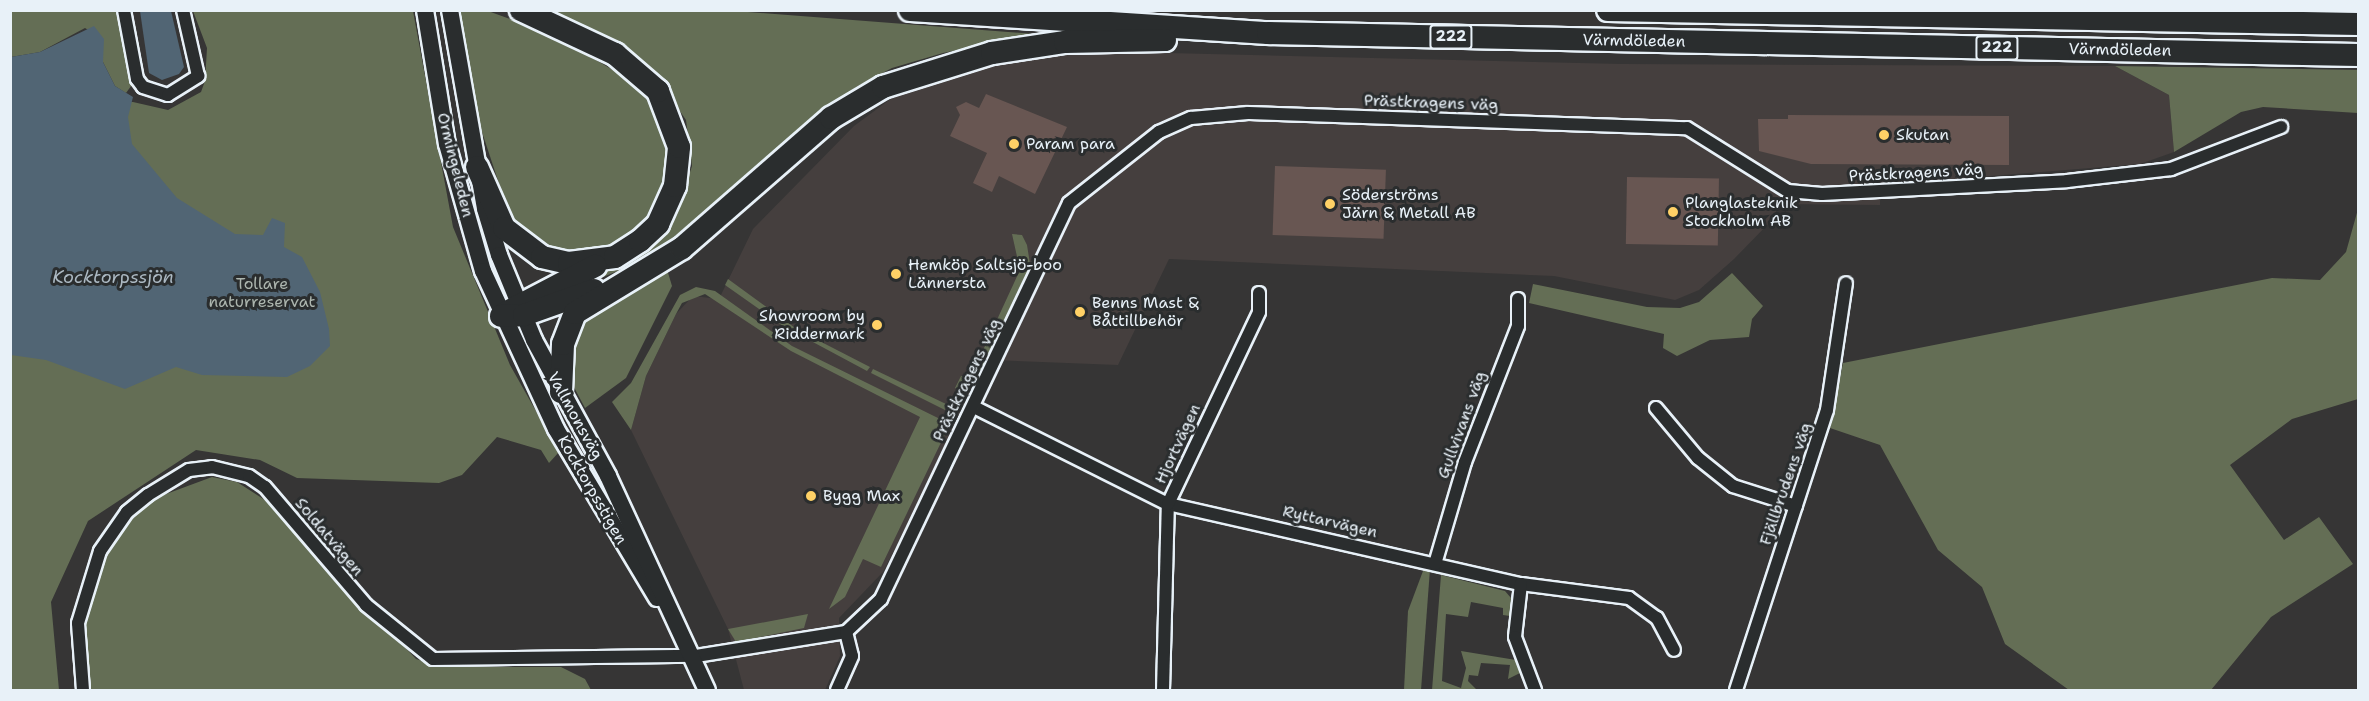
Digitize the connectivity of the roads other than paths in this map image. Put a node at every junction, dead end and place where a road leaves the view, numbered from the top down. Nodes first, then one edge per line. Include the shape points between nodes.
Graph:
1 (124, 10) edge
2 (183, 10) edge
3 (425, 10) edge
4 (450, 10) edge
5 (521, 10) edge
6 (910, 10) edge
7 (1608, 10) edge
8 (2358, 24) edge
9 (1268, 33) junction
10 (2358, 55) edge
11 (2281, 127) dead end
12 (477, 167) junction
13 (615, 257) junction
14 (638, 274) junction
15 (1846, 283) dead end
16 (1259, 293) dead end
17 (1518, 300) dead end
18 (521, 308) junction
19 (501, 316) junction
20 (561, 392) junction
21 (974, 407) junction
22 (1656, 408) dead end
23 (1168, 504) junction
24 (1796, 506) junction
25 (1435, 564) junction
26 (1521, 584) junction
27 (846, 632) junction
28 (1674, 650) dead end
29 (696, 656) junction
30 (83, 690) edge
31 (707, 690) edge
32 (837, 690) edge
33 (1162, 690) edge
34 (1535, 690) edge
35 (1736, 690) edge

1 - 2 street via 137,79 143,87 168,94 198,76
3 - 19 main road, Ormingeleden via 447,144
4 - 12 main road, Ormingeleden
5 - 13 highway via 615,54 658,91 673,121 679,147 675,186 658,224
6 - 9 highway, Värmdöleden / 222
7 - 8 highway, Värmdöleden / 222
9 - 10 highway, Värmdöleden / 222
9 - 14 highway via 1065,42 913,73 831,118 730,209
11 - 21 street, Prästkragens väg via 2171,169 2067,181 1822,194 1788,191 1687,129 1248,113 1191,117 1159,132 1069,203
12 - 13 highway via 504,228 521,244 569,263
12 - 18 main road, Vallmonsväg via 485,209
13 - 18 highway
14 - 18 highway
14 - 20 highway via 600,294 570,319 563,344
15 - 24 street, Fjällbrudens väg via 1827,410
16 - 23 street, Hjortvägen via 1259,312
17 - 25 street, Gullvivans väg via 1518,326 1465,462
18 - 19 highway
18 - 20 main road, Vallmonsväg
19 - 29 main road, Kocktorpsstigen via 556,429
20 - 29 main road, Vallmonsväg
21 - 23 street, Ryttarvägen
21 - 27 street, Prästkragens väg via 881,599
22 - 24 street via 1698,458 1733,486
23 - 25 street, Ryttarvägen
23 - 33 street, Hjortvägen
24 - 35 street, Fjällbrudens väg
25 - 26 street, Ryttarvägen
26 - 28 street, Ryttarvägen via 1629,598 1657,618
26 - 34 street via 1515,637
27 - 29 street
27 - 32 street via 852,656
29 - 30 street, Soldatvägen via 450,661 427,656 366,605 265,488 238,472 212,467 189,470 148,495 127,512 100,551 78,623
29 - 31 main road

